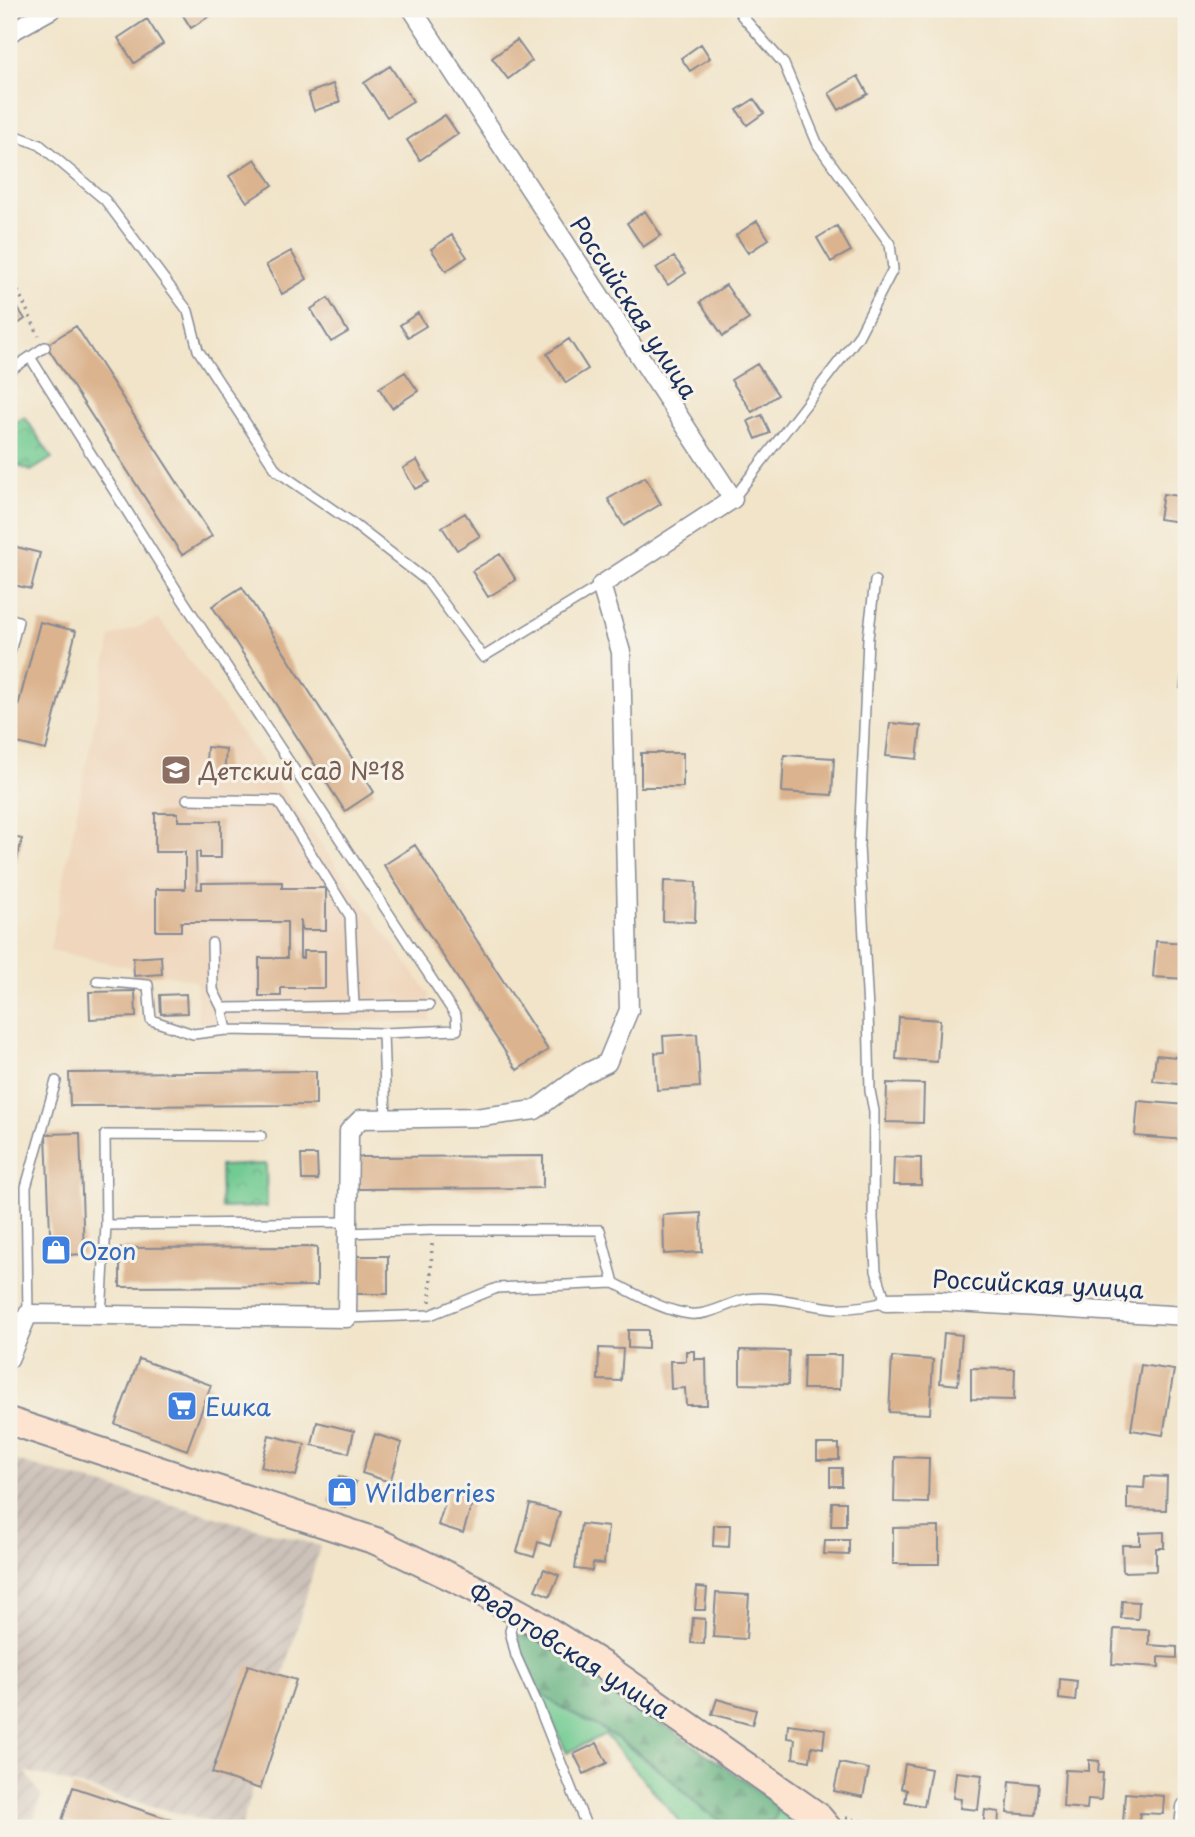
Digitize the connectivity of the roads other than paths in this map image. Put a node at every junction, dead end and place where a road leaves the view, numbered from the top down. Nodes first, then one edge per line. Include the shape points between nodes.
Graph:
1 (52, 9) edge
2 (412, 9) edge
3 (738, 9) edge
4 (9, 33) edge
5 (9, 132) edge
6 (45, 347) road end
7 (30, 357) junction
8 (9, 371) edge
9 (733, 499) junction
10 (875, 581) dead end
11 (601, 585) junction
12 (9, 618) edge
13 (9, 656) edge
14 (187, 799) dead end
15 (212, 943) dead end
16 (97, 981) dead end
17 (429, 1005) dead end
18 (354, 1006) junction
19 (222, 1008) junction
20 (227, 1030) junction
21 (383, 1033) junction
22 (56, 1081) dead end
23 (386, 1119) junction
24 (261, 1136) dead end
25 (106, 1225) junction
26 (347, 1228) junction
27 (614, 1283) junction
28 (887, 1302) junction
29 (28, 1314) junction
30 (101, 1316) junction
31 (1186, 1316) edge
32 (347, 1318) junction
33 (9, 1359) edge
34 (9, 1422) edge
35 (517, 1612) junction
36 (1186, 1807) edge
37 (834, 1823) edge
38 (587, 1828) edge
39 (1184, 1828) edge

1 - 4 street
2 - 9 street, Российская улица
3 - 9 lane via 784,64 818,145 890,244 893,269 858,337
5 - 11 lane via 40,145 105,200 188,311 198,350 277,471 427,582 482,657
6 - 7 lane
7 - 8 lane
7 - 21 lane via 179,594 456,1016 457,1030
9 - 11 street
10 - 28 lane via 868,638 859,846 874,1111 876,1271
11 - 23 street via 621,652 629,1010 607,1063 582,1074 535,1110 482,1117
12 - 13 lane via 18,621
14 - 18 lane via 278,801 350,916
15 - 19 lane via 213,990
16 - 20 lane via 148,985 150,1020 193,1034
17 - 18 lane
18 - 19 lane
19 - 20 lane
20 - 21 lane
21 - 23 lane
22 - 29 lane via 26,1187
23 - 26 street via 361,1119 349,1131
24 - 25 lane via 105,1135
25 - 26 lane
25 - 30 lane
26 - 27 lane via 600,1230
26 - 32 street
27 - 28 lane via 689,1314 749,1299 835,1308
27 - 32 lane via 498,1287 430,1315
28 - 31 street, Российская улица
29 - 30 street
29 - 33 street
30 - 32 street
34 - 35 street, Федотовская улица via 376,1541
35 - 37 street, Федотовская улица
35 - 38 lane via 510,1623 516,1656
36 - 39 street

